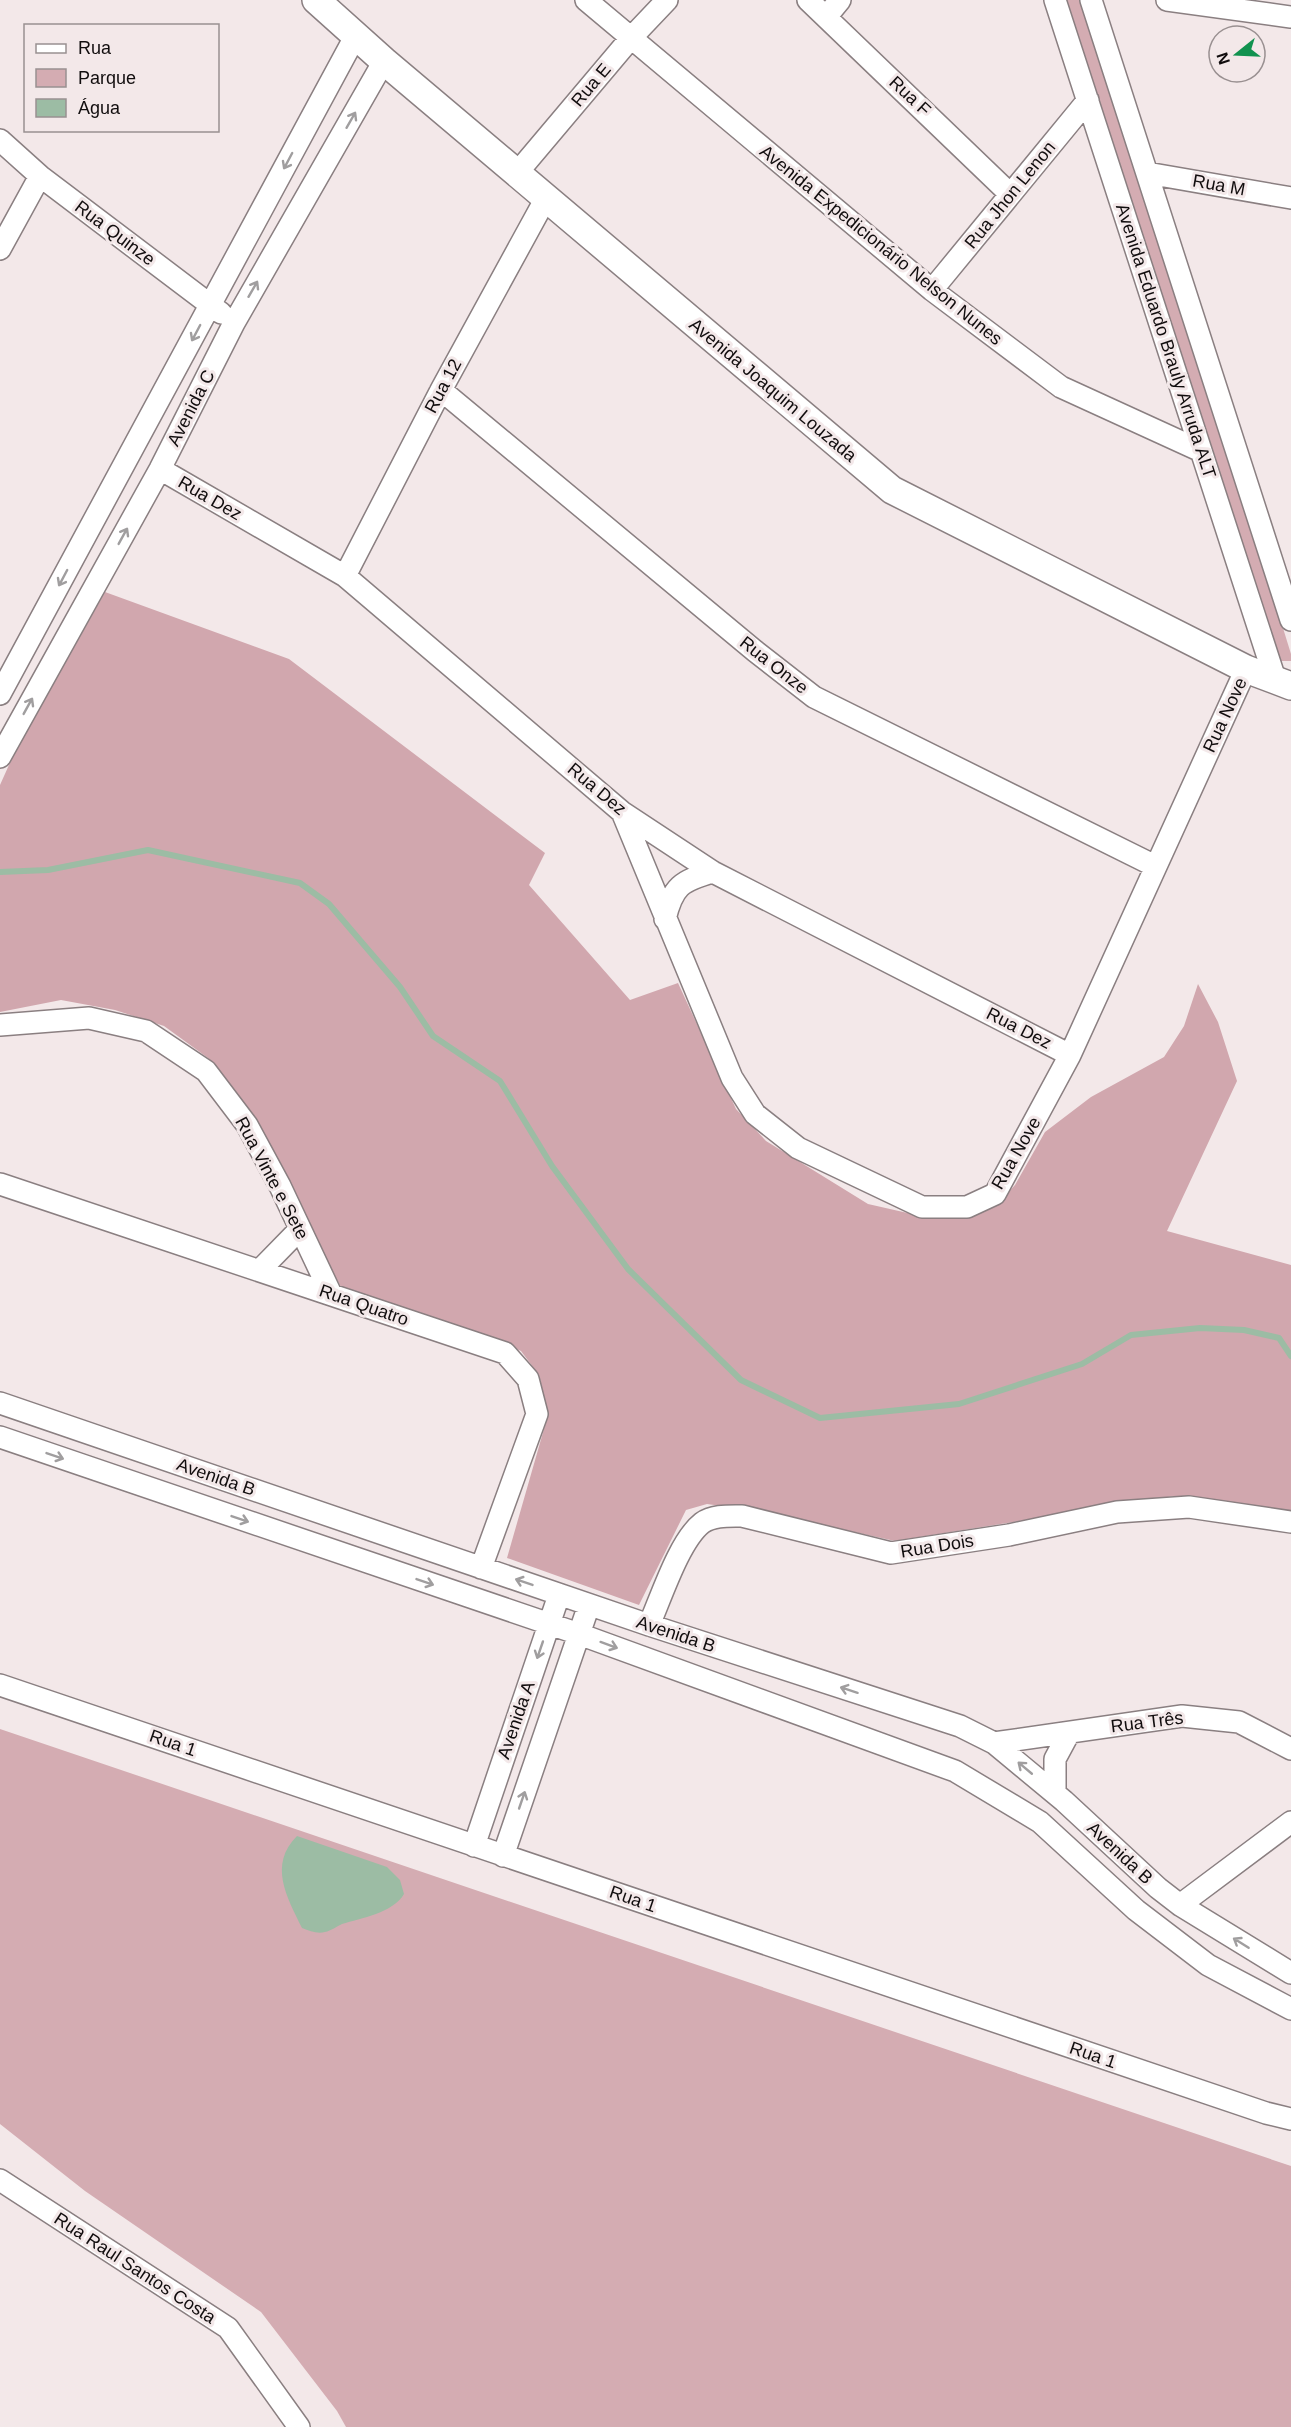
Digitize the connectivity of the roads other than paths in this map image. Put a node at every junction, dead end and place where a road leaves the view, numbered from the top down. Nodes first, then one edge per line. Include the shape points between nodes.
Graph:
1 (316, 0) edge
2 (586, 0) edge
3 (667, 0) edge
4 (808, 0) edge
5 (840, 0) edge
6 (1055, 0) edge
7 (1091, 0) edge
8 (1167, 0) edge
9 (1279, 10) edge
10 (825, 17) junction
11 (356, 35) junction
12 (630, 39) junction
13 (384, 61) junction
14 (1088, 100) junction
15 (0, 140) edge
16 (517, 172) junction
17 (1147, 173) junction
18 (40, 176) junction
19 (1010, 194) junction
20 (546, 198) junction
21 (1291, 198) edge
22 (0, 249) edge
23 (932, 290) junction
24 (211, 305) junction
25 (234, 322) junction
26 (441, 390) junction
27 (1201, 451) junction
28 (160, 469) junction
29 (345, 576) junction
30 (1291, 620) edge
31 (1246, 669) junction
32 (1284, 684) edge
33 (0, 694) edge
34 (1, 752) edge
35 (622, 812) junction
36 (1155, 866) junction
37 (713, 872) junction
38 (665, 919) junction
39 (0, 1025) edge
40 (1070, 1055) junction
41 (0, 1184) edge
42 (300, 1229) junction
43 (260, 1270) junction
44 (331, 1294) junction
45 (0, 1403) edge
46 (0, 1437) edge
47 (1291, 1522) edge
48 (481, 1568) junction
49 (559, 1594) junction
50 (589, 1605) junction
51 (549, 1624) junction
52 (649, 1625) junction
53 (579, 1634) junction
54 (0, 1685) edge
55 (1069, 1733) junction
56 (994, 1743) junction
57 (1291, 1749) edge
58 (1055, 1793) junction
59 (1291, 1822) edge
60 (474, 1846) junction
61 (503, 1856) junction
62 (1180, 1905) junction
63 (1291, 1973) edge
64 (1291, 2009) edge
65 (1291, 2119) edge
66 (0, 2180) edge
67 (299, 2427) edge

1 - 11 main road, Avenida Joaquim Louzada
2 - 12 street, Avenida Expedicionário Nelson Nunes
3 - 12 street, Rua E
4 - 10 street, Rua F
5 - 10 street
6 - 14 street, Avenida Eduardo Brauly Arruda ALT
7 - 17 street, Avenida Eduardo Brauly Arruda ALT
8 - 9 street
10 - 19 street, Rua F
11 - 13 main road, Avenida Joaquim Louzada
11 -> 24 street, Avenida C
12 - 16 street, Rua E
12 - 23 street, Avenida Expedicionário Nelson Nunes
13 - 16 main road, Avenida Joaquim Louzada
25 -> 13 street, Avenida C
14 - 19 street, Rua Jhon Lenon
14 - 27 street, Avenida Eduardo Brauly Arruda ALT
15 - 18 street, Rua Quinze
16 - 20 main road, Avenida Joaquim Louzada
17 - 21 street, Rua M
17 - 30 street, Avenida Eduardo Brauly Arruda ALT
18 - 22 street
18 - 24 street, Rua Quinze
19 - 23 street, Rua Jhon Lenon
20 - 26 street, Rua 12
20 - 31 main road, Avenida Joaquim Louzada via 892,490
23 - 27 street, Avenida Expedicionário Nelson Nunes via 1061,387
24 - 25 street, Rua Quinze
24 -> 33 street, Avenida C
25 - 28 street, Avenida C
26 - 29 street, Rua 12
26 - 36 street, Rua Onze via 814,697
27 - 32 street, Avenida Eduardo Brauly Arruda ALT
28 - 29 street, Rua Dez
34 -> 28 street, Avenida C
29 - 35 street, Rua Dez
31 - 32 main road, Avenida Joaquim Louzada
31 - 36 street, Rua Nove
35 - 37 street, Rua Dez
35 - 38 street, Rua Nove
36 - 40 street, Rua Nove
37 - 38 street via 680,885 670,898
37 - 40 street, Rua Dez
38 - 40 street, Rua Nove via 732,1078 755,1114 798,1148 922,1207 968,1207 995,1194
39 - 42 street, Rua Vinte e Sete via 89,1018 146,1031 206,1071 247,1125
41 - 43 street, Rua Quatro
42 - 43 street
42 - 44 street, Rua Vinte e Sete
43 - 44 street, Rua Quatro
44 - 48 street, Rua Quatro via 505,1353 528,1379 537,1414
45 - 48 street, Avenida B
46 -> 51 street, Avenida B
47 - 52 street, Rua Dois via 1190,1507 1117,1512 1009,1535 891,1553 742,1516 722,1516 703,1522 686,1540
49 -> 48 street, Avenida B
49 - 50 street, Avenida B
49 - 51 street, Avenida A
50 - 52 street, Avenida B
50 - 53 street, Avenida A
51 - 53 street, Avenida B
51 -> 60 street, Avenida A
56 -> 52 street, Avenida B via 960,1726
61 -> 53 street, Avenida A
53 -> 64 street, Avenida B via 955,1771 1040,1822 1136,1911 1208,1965
54 - 60 street, Rua 1
55 - 56 street, Rua Três
55 - 57 street, Rua Três via 1182,1716 1239,1722
55 - 58 street via 1055,1760
58 -> 56 street, Avenida B
58 - 62 street, Avenida B
59 - 62 street
60 - 61 street, Rua 1
61 - 65 street, Rua 1
63 -> 62 street, Avenida B
66 - 67 street, Rua Raul Santos Costa via 228,2328

